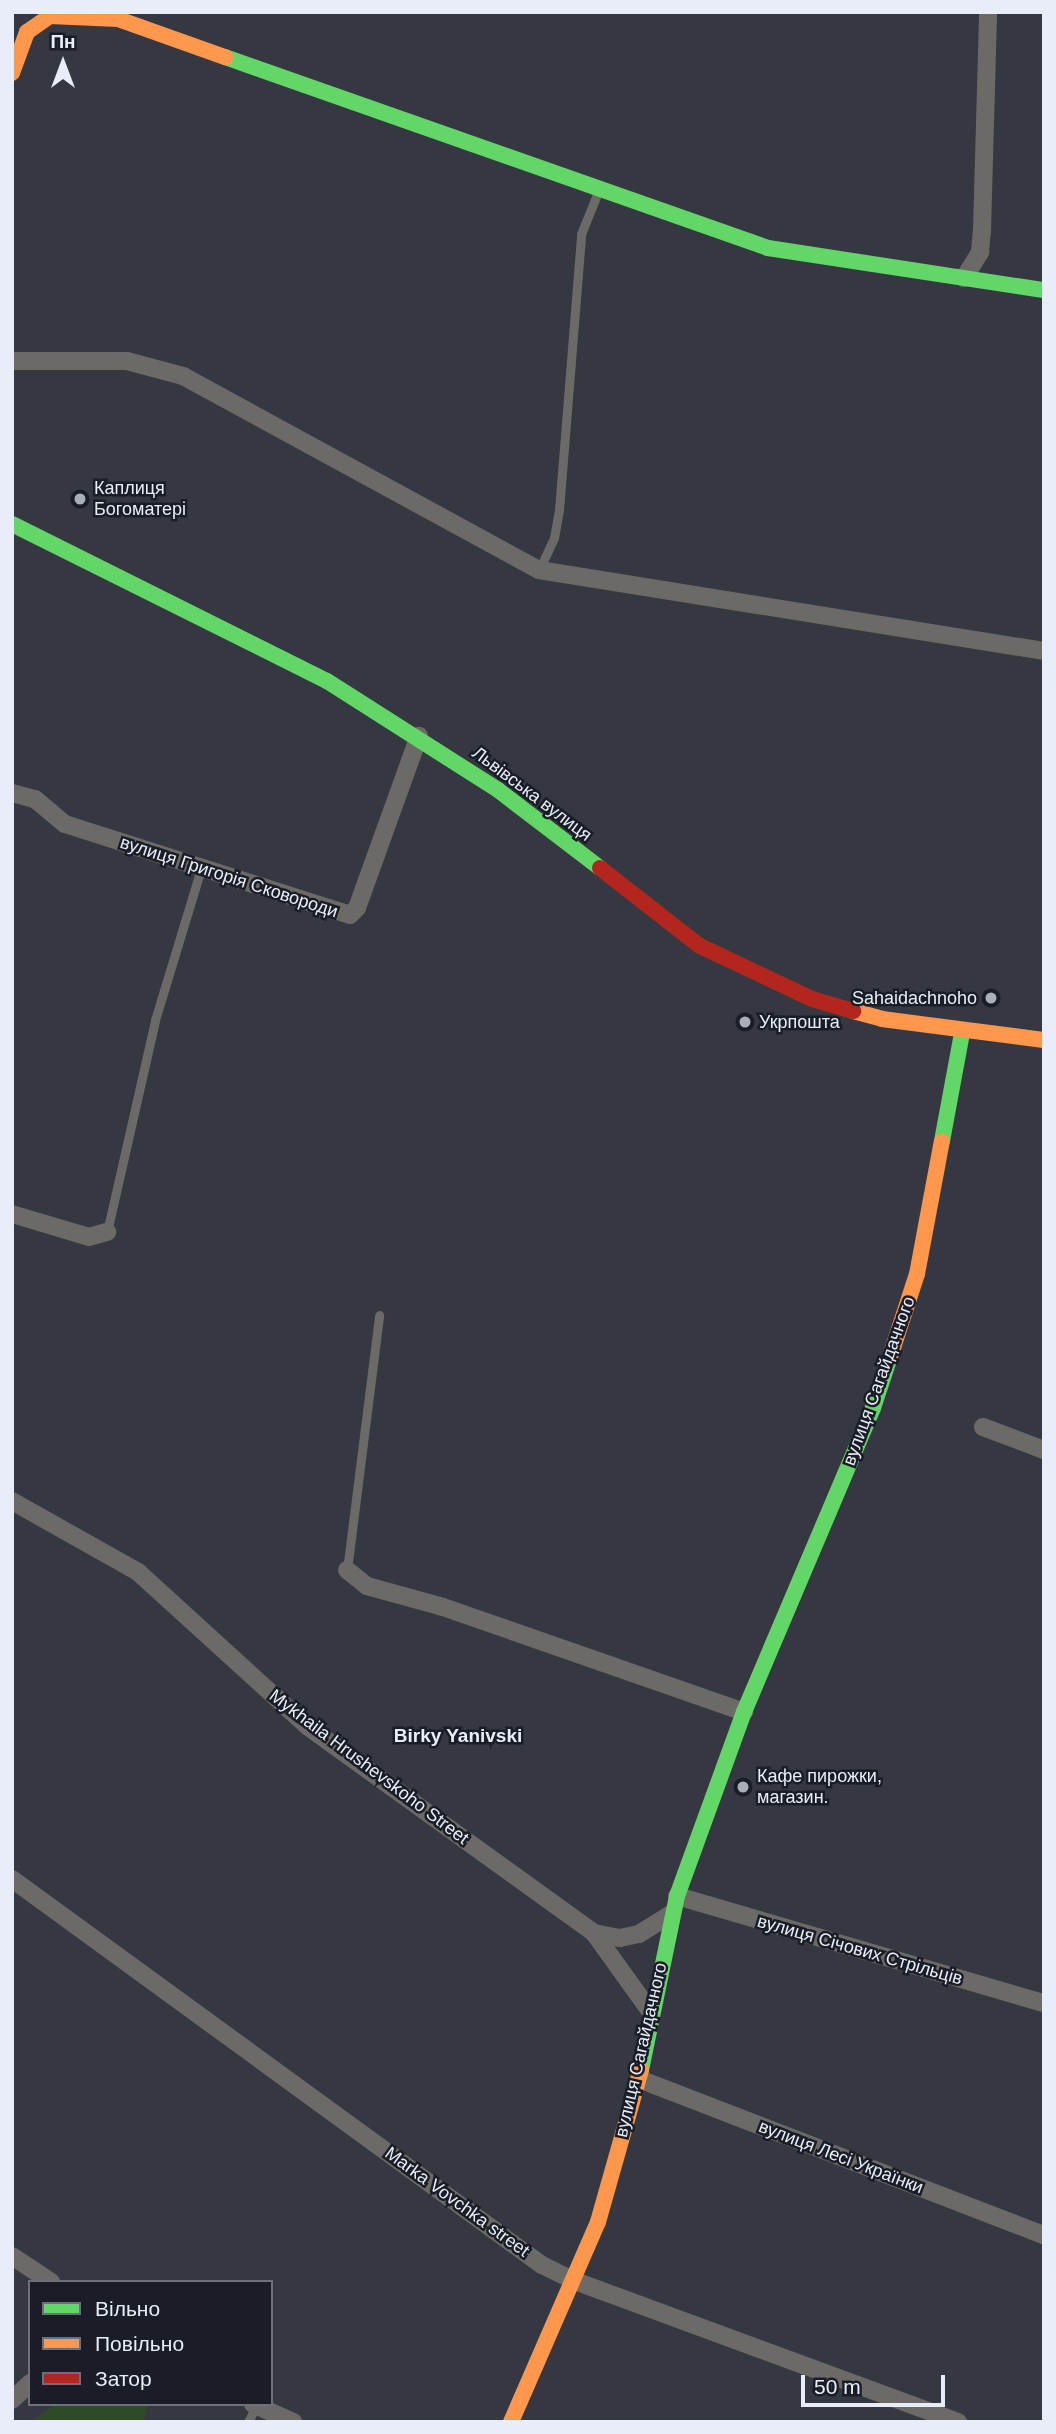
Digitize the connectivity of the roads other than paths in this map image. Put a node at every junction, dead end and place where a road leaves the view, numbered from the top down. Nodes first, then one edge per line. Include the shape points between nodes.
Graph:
1 (988, 12) edge
2 (12, 73) edge
3 (601, 189) junction
4 (964, 278) junction
5 (1044, 290) edge
6 (12, 361) edge
7 (12, 524) edge
8 (539, 570) junction
9 (1044, 650) edge
10 (419, 736) junction
11 (12, 793) edge
12 (201, 869) junction
13 (962, 1033) junction
14 (1044, 1040) edge
15 (12, 1214) edge
16 (107, 1231) joint
17 (379, 1315) dead end
18 (983, 1427) dead end
19 (1044, 1450) edge
20 (12, 1501) edge
21 (347, 1570) joint
22 (744, 1712) junction
23 (12, 1879) edge
24 (674, 1905) junction
25 (594, 1933) junction
26 (1044, 2003) edge
27 (650, 2011) junction
28 (639, 2079) junction
29 (1044, 2235) edge
30 (12, 2256) edge
31 (48, 2280) edge
32 (575, 2281) junction
33 (28, 2385) edge
34 (12, 2400) edge
35 (252, 2411) edge
36 (293, 2422) edge
37 (511, 2422) edge
38 (958, 2422) edge

1 - 4 street via 982,231 980,252
2 - 3 street via 27,32 50,16 118,19
3 - 4 street via 768,248
3 - 8 lane via 587,211 581,234 559,510 554,538
4 - 5 street
6 - 8 street via 127,361 183,376
7 - 10 street, Львівська вулиця via 327,681
8 - 9 street
10 - 12 street, вулиця Григорія Сковороди via 357,908 350,915
10 - 13 street, Львівська вулиця via 498,790 700,946 812,999 882,1019
11 - 12 street, вулиця Григорія Сковороди via 35,799 65,824
12 - 16 lane via 155,1020
13 - 14 street, Львівська вулиця
13 - 22 street, вулиця Сагайдачного via 918,1274 873,1408
15 - 16 street via 89,1237
17 - 21 lane
18 - 19 street
20 - 25 street, Mykhaila Hrushevskoho Street via 138,1572 307,1726
21 - 22 street via 367,1586 443,1607
22 - 24 street, вулиця Сагайдачного
23 - 32 street, Marka Vovchka street via 542,2265
24 - 25 street via 639,1934 620,1938
24 - 26 street, вулиця Січових Стрільців
24 - 27 street, вулиця Сагайдачного
25 - 27 street, Mykhaila Hrushevskoho Street
27 - 28 street, вулиця Сагайдачного
28 - 29 street, вулиця Лесі Українки
28 - 32 street, вулиця Сагайдачного via 598,2222
30 - 31 street
32 - 37 street, вулиця Сагайдачного
32 - 38 street, Marka Vovchka street
33 - 34 street
35 - 36 street

